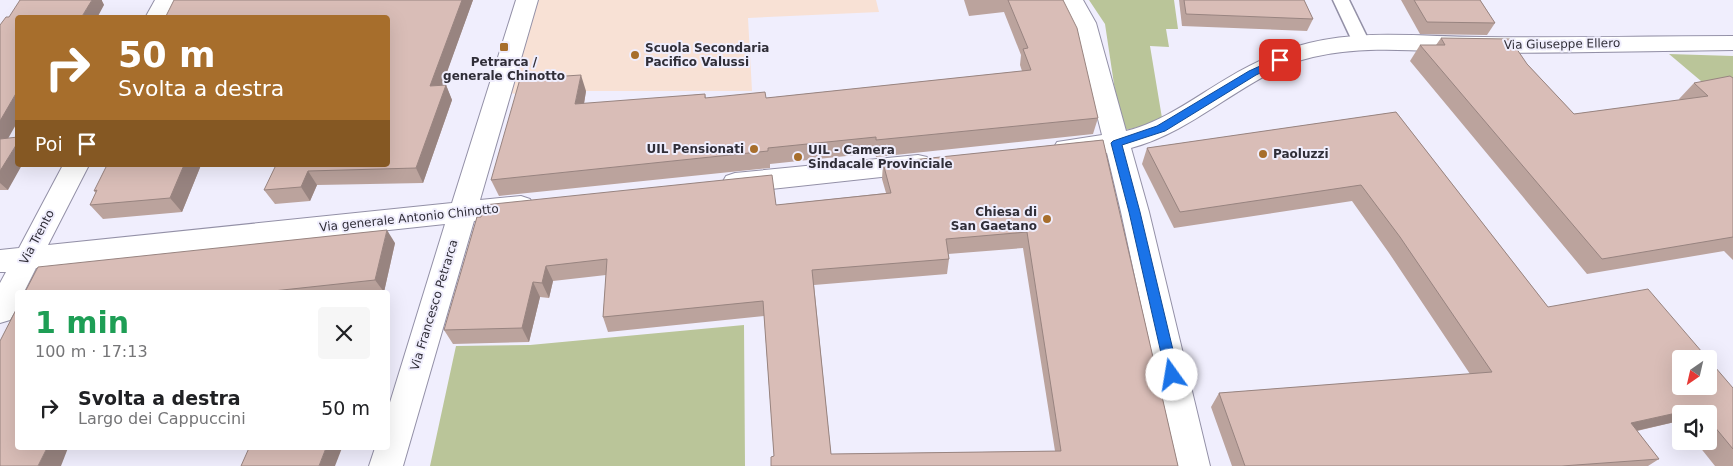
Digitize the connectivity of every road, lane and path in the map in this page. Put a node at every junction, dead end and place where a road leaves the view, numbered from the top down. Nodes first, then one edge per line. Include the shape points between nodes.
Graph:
1 (166, 0) edge
2 (526, 0) edge
3 (1072, 0) edge
4 (1341, 0) edge
5 (158, 15) edge
6 (1733, 43) edge
7 (1361, 44) junction
8 (1116, 143) junction
9 (1039, 151) edge
10 (940, 162) edge
11 (75, 167) edge
12 (711, 186) edge
13 (543, 203) edge
14 (462, 212) junction
15 (13, 260) edge
16 (0, 311) edge
17 (386, 466) edge
18 (1193, 466) edge

1 - 5 street
2 - 14 street, Via Francesco Petrarca
3 - 8 street via 1085,23
4 - 7 lane
6 - 7 street, Via Giuseppe Ellero
7 - 8 street, Via Giuseppe Ellero via 1318,49 1280,60 1161,128
8 - 9 street
8 - 18 street
10 - 12 street
11 - 15 street, Via Trento
13 - 14 street, Via generale Antonio Chinotto
14 - 15 street, Via generale Antonio Chinotto
14 - 17 street, Via Francesco Petrarca
15 - 16 street, Via Trento

